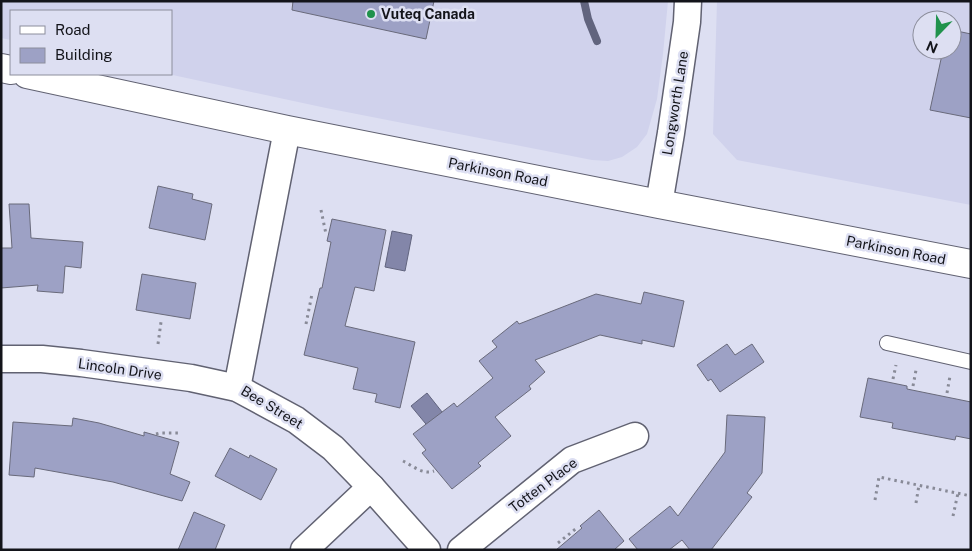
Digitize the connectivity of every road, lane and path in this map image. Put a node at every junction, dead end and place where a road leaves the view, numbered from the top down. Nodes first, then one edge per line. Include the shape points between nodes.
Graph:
1 (688, 1) edge
2 (32, 75) edge
3 (287, 130) junction
4 (659, 204) junction
5 (321, 210) dead end
6 (326, 234) dead end
7 (971, 264) edge
8 (312, 294) dead end
9 (161, 322) dead end
10 (306, 324) dead end
11 (158, 344) dead end
12 (887, 344) dead end
13 (1, 359) edge
14 (971, 362) edge
15 (237, 388) junction
16 (179, 433) dead end
17 (156, 434) dead end
18 (635, 436) dead end
19 (403, 461) dead end
20 (434, 471) dead end
21 (919, 485) junction
22 (371, 487) junction
23 (958, 493) junction
24 (971, 496) edge
25 (875, 500) dead end
26 (916, 503) dead end
27 (953, 516) dead end
28 (578, 527) dead end
29 (558, 543) dead end
30 (304, 550) edge
31 (427, 550) edge
32 (461, 550) edge

1 - 4 street, Longworth Lane
2 - 3 main road, Parkinson Road
3 - 4 main road, Parkinson Road
3 - 15 street, Bee Street
4 - 7 main road, Parkinson Road
5 - 6 path
8 - 10 path
9 - 11 path
12 - 14 lane
13 - 15 street, Lincoln Drive via 82,363 191,378
15 - 22 street, Bee Street via 314,433
16 - 17 path
18 - 32 street, Totten Place via 572,460
19 - 20 path via 425,472
21 - 23 path
21 - 25 path via 879,477
21 - 26 path
22 - 30 street
22 - 31 street, Bee Street
23 - 24 path
23 - 27 path
28 - 29 path

